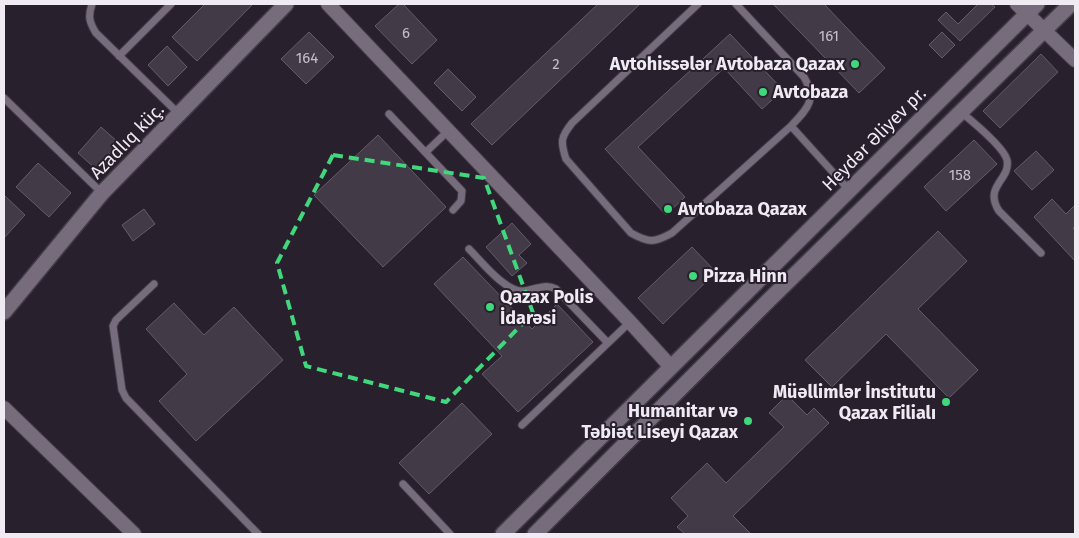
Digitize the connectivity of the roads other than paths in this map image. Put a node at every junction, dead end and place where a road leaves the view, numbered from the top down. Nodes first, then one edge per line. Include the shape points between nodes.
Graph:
1 (92, 4) edge
2 (171, 4) edge
3 (286, 4) edge
4 (328, 4) edge
5 (698, 4) edge
6 (736, 4) edge
7 (1070, 4) edge
8 (1027, 7) edge
9 (1044, 29) junction
10 (119, 56) junction
11 (1075, 60) edge
12 (4, 98) edge
13 (961, 111) junction
14 (389, 114) dead end
15 (179, 115) junction
16 (792, 126) junction
17 (448, 131) junction
18 (426, 152) junction
19 (849, 190) junction
20 (102, 193) junction
21 (865, 205) junction
22 (453, 210) dead end
23 (469, 249) dead end
24 (1040, 253) dead end
25 (154, 284) dead end
26 (4, 312) edge
27 (630, 322) junction
28 (608, 344) junction
29 (671, 367) junction
30 (4, 408) edge
31 (522, 425) dead end
32 (403, 484) dead end
33 (134, 534) edge
34 (258, 534) edge
35 (450, 534) edge
36 (503, 534) edge
37 (535, 534) edge

1 - 10 lane via 88,13 90,24
2 - 10 lane
3 - 15 main road, Azadlıq küç.
4 - 17 street
5 - 16 lane via 572,122 563,135 566,159 631,233 644,241 658,241 672,233
6 - 16 lane via 804,77 811,90 810,102
7 - 9 main road
8 - 9 street
8 - 19 main road, Heydər Əliyev pr.
9 - 11 street
9 - 13 main road
10 - 15 lane
12 - 20 lane
13 - 21 main road
13 - 24 lane via 1005,153 1008,167 993,196 994,203
14 - 18 lane
15 - 20 main road, Azadlıq küç.
16 - 19 lane
17 - 18 lane
17 - 27 street
18 - 22 lane via 462,191 461,201
19 - 21 main road
19 - 29 main road, Heydər Əliyev pr.
20 - 26 main road, Azadlıq küç.
21 - 37 main road
23 - 28 lane via 507,287 521,291 549,285 556,289
25 - 34 lane via 113,326 122,390 126,398
27 - 28 lane
27 - 29 street
28 - 31 lane
29 - 36 main road, Heydər Əliyev pr.
30 - 33 street
32 - 35 lane

